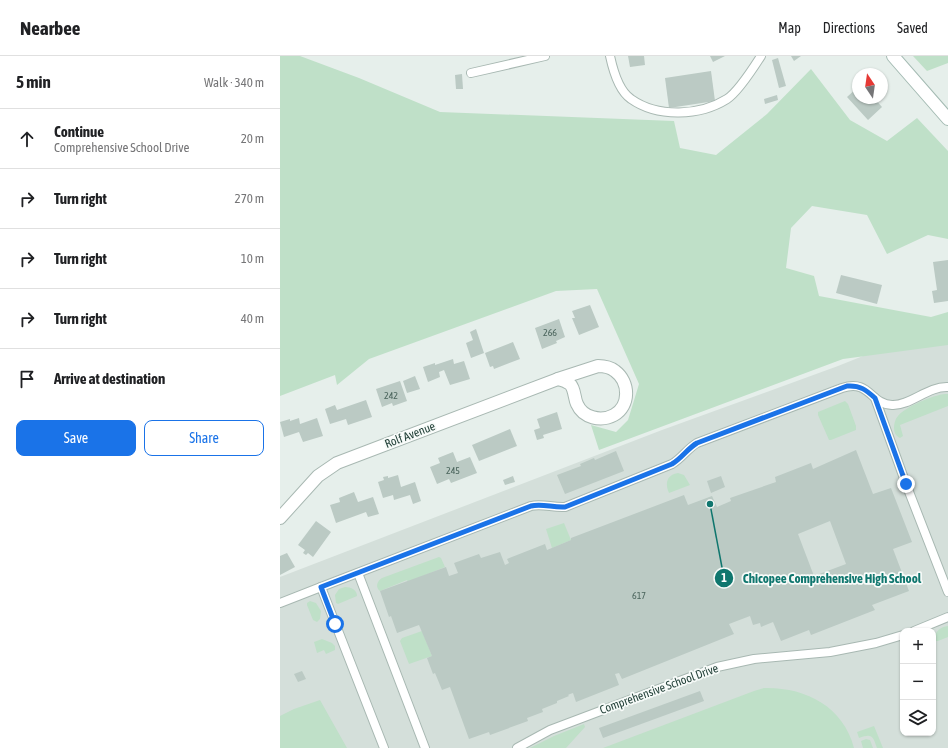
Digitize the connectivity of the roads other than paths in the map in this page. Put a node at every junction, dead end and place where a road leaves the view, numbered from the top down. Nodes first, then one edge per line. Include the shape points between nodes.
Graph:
1 (546, 56) edge
2 (610, 56) edge
3 (761, 56) edge
4 (893, 56) edge
5 (471, 73) dead end
6 (948, 119) edge
7 (558, 379) junction
8 (948, 387) edge
9 (875, 398) junction
10 (280, 518) edge
11 (358, 573) junction
12 (321, 587) junction
13 (948, 592) edge
14 (280, 603) edge
15 (948, 617) edge
16 (921, 628) edge
17 (900, 636) edge
18 (384, 748) edge
19 (425, 748) edge
20 (517, 748) edge

1 - 5 lane
2 - 3 lane via 619,84 630,99 649,108 677,113 708,108 728,98 752,71
4 - 6 street
7 - 7 street, Rolf Avenue via 570,384 577,406 590,417 599,419 612,416 622,408 626,400 627,392 621,376 606,366 598,366
7 - 10 street, Rolf Avenue via 337,463 318,476
8 - 9 lane via 935,388 896,405
9 - 11 lane via 859,386 842,388 697,443 672,464 565,507 531,506
9 - 13 lane
11 - 12 lane
11 - 19 lane
12 - 14 lane
12 - 18 lane
15 - 16 lane
17 - 20 lane, Comprehensive School Drive via 830,652 754,659 711,669 550,730

